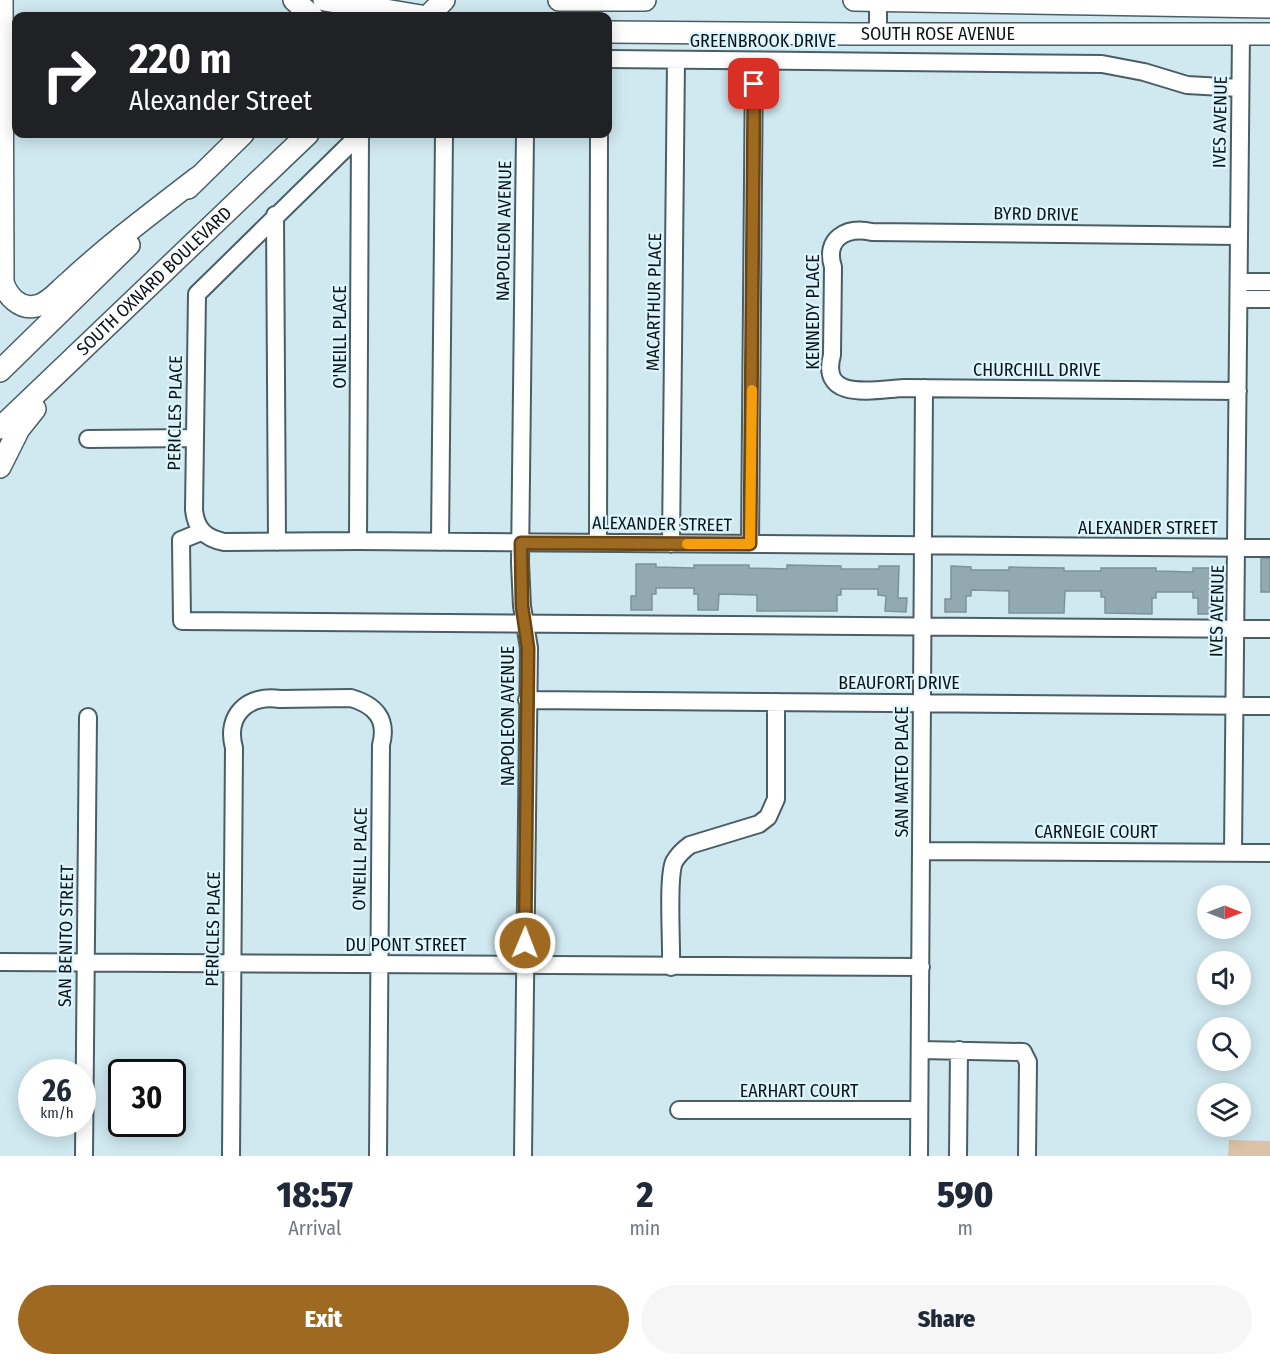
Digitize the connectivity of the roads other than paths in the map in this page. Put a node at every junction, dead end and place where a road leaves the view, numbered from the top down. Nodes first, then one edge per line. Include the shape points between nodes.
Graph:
1 (2, 0) edge
2 (294, 0) edge
3 (324, 0) edge
4 (444, 0) edge
5 (568, 0) edge
6 (645, 0) edge
7 (854, 0) edge
8 (878, 1) edge
9 (1241, 4) edge
10 (1270, 7) edge
11 (379, 8) edge
12 (308, 12) edge
13 (400, 12) edge
14 (432, 12) edge
15 (1270, 19) edge
16 (612, 32) edge
17 (878, 33) junction
18 (1241, 33) junction
19 (1270, 34) edge
20 (612, 59) edge
21 (676, 60) junction
22 (754, 60) junction
23 (1240, 88) junction
24 (239, 138) edge
25 (304, 138) edge
26 (356, 138) edge
27 (360, 138) edge
28 (444, 138) edge
29 (525, 138) edge
30 (599, 138) edge
31 (197, 178) junction
32 (1, 201) edge
33 (275, 215) junction
34 (1239, 236) junction
35 (836, 239) joint
36 (1270, 282) edge
37 (1239, 291) junction
38 (1270, 299) edge
39 (92, 340) junction
40 (0, 371) edge
41 (838, 385) joint
42 (924, 388) junction
43 (1238, 391) junction
44 (0, 428) edge
45 (194, 438) junction
46 (88, 439) dead end
47 (0, 467) edge
48 (201, 532) junction
49 (358, 541) junction
50 (278, 542) junction
51 (440, 542) junction
52 (521, 543) junction
53 (598, 543) junction
54 (671, 544) junction
55 (750, 544) junction
56 (923, 546) junction
57 (1237, 548) junction
58 (1270, 548) edge
59 (524, 622) junction
60 (922, 626) junction
61 (1236, 629) junction
62 (1270, 629) edge
63 (527, 700) junction
64 (776, 702) junction
65 (922, 703) junction
66 (244, 706) joint
67 (1235, 706) junction
68 (1270, 706) edge
69 (88, 717) dead end
70 (922, 851) junction
71 (1233, 852) junction
72 (1270, 853) edge
73 (0, 962) edge
74 (86, 962) junction
75 (232, 963) junction
76 (379, 964) junction
77 (525, 965) junction
78 (671, 967) junction
79 (921, 967) junction
80 (920, 1050) junction
81 (959, 1050) junction
82 (679, 1110) dead end
83 (919, 1110) junction
84 (84, 1156) edge
85 (231, 1156) edge
86 (378, 1156) edge
87 (523, 1156) edge
88 (919, 1156) edge
89 (958, 1156) edge
90 (1027, 1156) edge

1 - 32 main road
2 - 12 main road
3 - 11 main road
4 - 14 main road
5 - 6 main road
7 - 8 main road, SOUTH ROSE AVENUE
8 - 9 main road, SOUTH ROSE AVENUE
8 - 17 street
9 - 10 main road, SOUTH ROSE AVENUE
11 - 13 main road
15 - 18 main road via 1249,25
16 - 17 main road, SOUTH ROSE AVENUE
17 - 18 main road, SOUTH ROSE AVENUE
18 - 19 main road, SOUTH ROSE AVENUE
18 - 23 street, IVES AVENUE
20 - 21 street, GREENBROOK DRIVE
21 - 22 street, GREENBROOK DRIVE
21 - 54 street, MACARTHUR PLACE
22 - 23 street, GREENBROOK DRIVE via 1102,64 1187,85
22 - 55 street
23 - 34 street, IVES AVENUE
24 - 31 main road
25 - 39 main road, SOUTH OXNARD BOULEVARD
26 - 33 street
27 - 49 street, O'NEILL PLACE
28 - 51 street
29 - 52 street, NAPOLEON AVENUE
30 - 53 street
31 - 32 main road via 108,245 46,302 32,307 11,298 5,290
31 - 40 main road
33 - 45 street, PERICLES PLACE via 197,294
33 - 50 street
34 - 35 street, BYRD DRIVE via 855,230
34 - 37 street, IVES AVENUE
35 - 41 street, KENNEDY PLACE via 830,255 830,372
36 - 37 street
37 - 38 street
37 - 43 street, IVES AVENUE
39 - 44 main road, SOUTH OXNARD BOULEVARD
39 - 47 main road via 19,429
41 - 42 street, CHURCHILL DRIVE via 859,391
42 - 43 street, CHURCHILL DRIVE
42 - 56 street, SAN MATEO PLACE
43 - 57 street, IVES AVENUE
45 - 46 street
45 - 48 street, PERICLES PLACE via 194,510
48 - 50 street, ALEXANDER STREET via 224,542
48 - 59 street via 182,540 182,621
49 - 50 street, ALEXANDER STREET
49 - 51 street, ALEXANDER STREET
51 - 52 street, ALEXANDER STREET
52 - 53 street, ALEXANDER STREET
52 - 59 street, NAPOLEON AVENUE
53 - 54 street, ALEXANDER STREET
54 - 55 street, ALEXANDER STREET
55 - 56 street, ALEXANDER STREET
56 - 57 street, ALEXANDER STREET
56 - 60 street, SAN MATEO PLACE
57 - 58 street, ALEXANDER STREET
57 - 61 street, IVES AVENUE
59 - 60 street
59 - 63 street, NAPOLEON AVENUE
60 - 61 street
60 - 65 street, SAN MATEO PLACE
61 - 62 street
61 - 67 street, IVES AVENUE
63 - 64 street, BEAUFORT DRIVE
63 - 77 street, NAPOLEON AVENUE
64 - 65 street, BEAUFORT DRIVE
64 - 78 street via 776,799 772,810 759,824 690,845 675,861 671,880
65 - 67 street, BEAUFORT DRIVE
65 - 70 street, SAN MATEO PLACE
66 - 75 street, PERICLES PLACE via 232,732
66 - 76 street, O'NEILL PLACE via 269,697 351,698 374,708 383,731
67 - 68 street, BEAUFORT DRIVE
67 - 71 street, IVES AVENUE
69 - 74 street, SAN BENITO STREET
70 - 71 street, CARNEGIE COURT
70 - 79 street, SAN MATEO PLACE
71 - 72 street, CARNEGIE COURT
73 - 74 street, DU PONT STREET
74 - 75 street, DU PONT STREET
74 - 84 street, SAN BENITO STREET
75 - 76 street, DU PONT STREET
75 - 85 street, PERICLES PLACE
76 - 77 street, DU PONT STREET
76 - 86 street, O'NEILL PLACE
77 - 78 street, DU PONT STREET
77 - 87 street, NAPOLEON AVENUE
78 - 79 street, DU PONT STREET
79 - 80 street, SAN MATEO PLACE
80 - 81 street
80 - 83 street, SAN MATEO PLACE
81 - 89 street
81 - 90 street via 1017,1051 1026,1056
82 - 83 street, EARHART COURT
83 - 88 street, SAN MATEO PLACE

